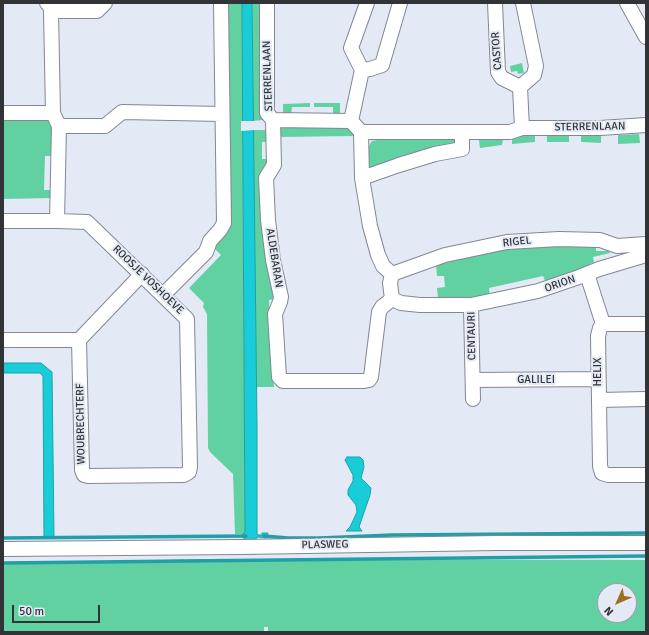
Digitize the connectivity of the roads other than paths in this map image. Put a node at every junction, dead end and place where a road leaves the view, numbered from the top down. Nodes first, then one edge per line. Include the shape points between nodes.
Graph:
1 (105, 3) edge
2 (221, 3) edge
3 (267, 3) edge
4 (367, 3) edge
5 (400, 3) edge
6 (495, 3) edge
7 (523, 3) edge
8 (627, 3) edge
9 (49, 7) edge
10 (646, 38) edge
11 (362, 70) junction
12 (520, 87) junction
13 (3, 113) edge
14 (53, 113) junction
15 (222, 114) junction
16 (273, 120) junction
17 (351, 121) junction
18 (646, 125) edge
19 (59, 126) junction
20 (522, 128) junction
21 (361, 132) junction
22 (462, 132) junction
23 (362, 178) junction
24 (3, 221) edge
25 (57, 221) junction
26 (646, 244) edge
27 (646, 255) edge
28 (142, 274) junction
29 (392, 274) junction
30 (587, 274) junction
31 (163, 295) junction
32 (392, 299) junction
33 (471, 305) junction
34 (603, 324) junction
35 (646, 324) edge
36 (3, 340) edge
37 (78, 340) junction
38 (598, 379) junction
39 (473, 380) junction
40 (473, 399) dead end
41 (646, 399) edge
42 (599, 400) junction
43 (189, 472) joint
44 (646, 475) edge
45 (646, 543) edge
46 (3, 549) edge

1 - 9 street via 97,11
2 - 15 street
3 - 16 street, STERRENLAAN via 267,113
4 - 11 street via 351,48
5 - 11 street via 382,65
6 - 12 street, CASTOR via 498,72 502,78
7 - 12 street via 536,66 534,75
8 - 10 street
9 - 14 street
11 - 17 street
12 - 20 street
13 - 14 street
14 - 19 street
15 - 19 street via 122,112 105,126
15 - 31 street via 224,223 210,241 206,252
16 - 17 street, STERRENLAAN
16 - 32 street, ALDEBARAN via 274,165 266,178 273,260 281,297 275,314 279,377 283,381 369,380 379,312
17 - 21 street
18 - 20 street, STERRENLAAN
19 - 25 street
20 - 22 street, STERRENLAAN via 510,132
21 - 22 street, STERRENLAAN
21 - 23 street
22 - 23 street via 462,149 435,154
23 - 29 street via 378,255 383,266
24 - 25 street, ROOSJE VOSHOEVE
25 - 28 street, ROOSJE VOSHOEVE via 87,222
26 - 29 street, RIGEL via 617,246 600,240 559,239 507,242 445,256
27 - 30 street, ORION
28 - 31 street, ROOSJE VOSHOEVE
28 - 37 street
29 - 32 street
30 - 33 street, ORION via 538,291
30 - 34 street
31 - 43 street, ROOSJE VOSHOEVE via 184,315 188,324
32 - 33 street, CENTAURI via 401,303 420,305
33 - 39 street, CENTAURI
34 - 35 street
34 - 38 street, HELIX via 598,336
36 - 37 street
37 - 43 street, WOUBRECHTERF via 84,475 184,475
38 - 39 street, GALILEI
38 - 42 street, HELIX
39 - 40 street, CENTAURI
41 - 42 street
42 - 44 street, HELIX via 602,473
45 - 46 street, PLASWEG

